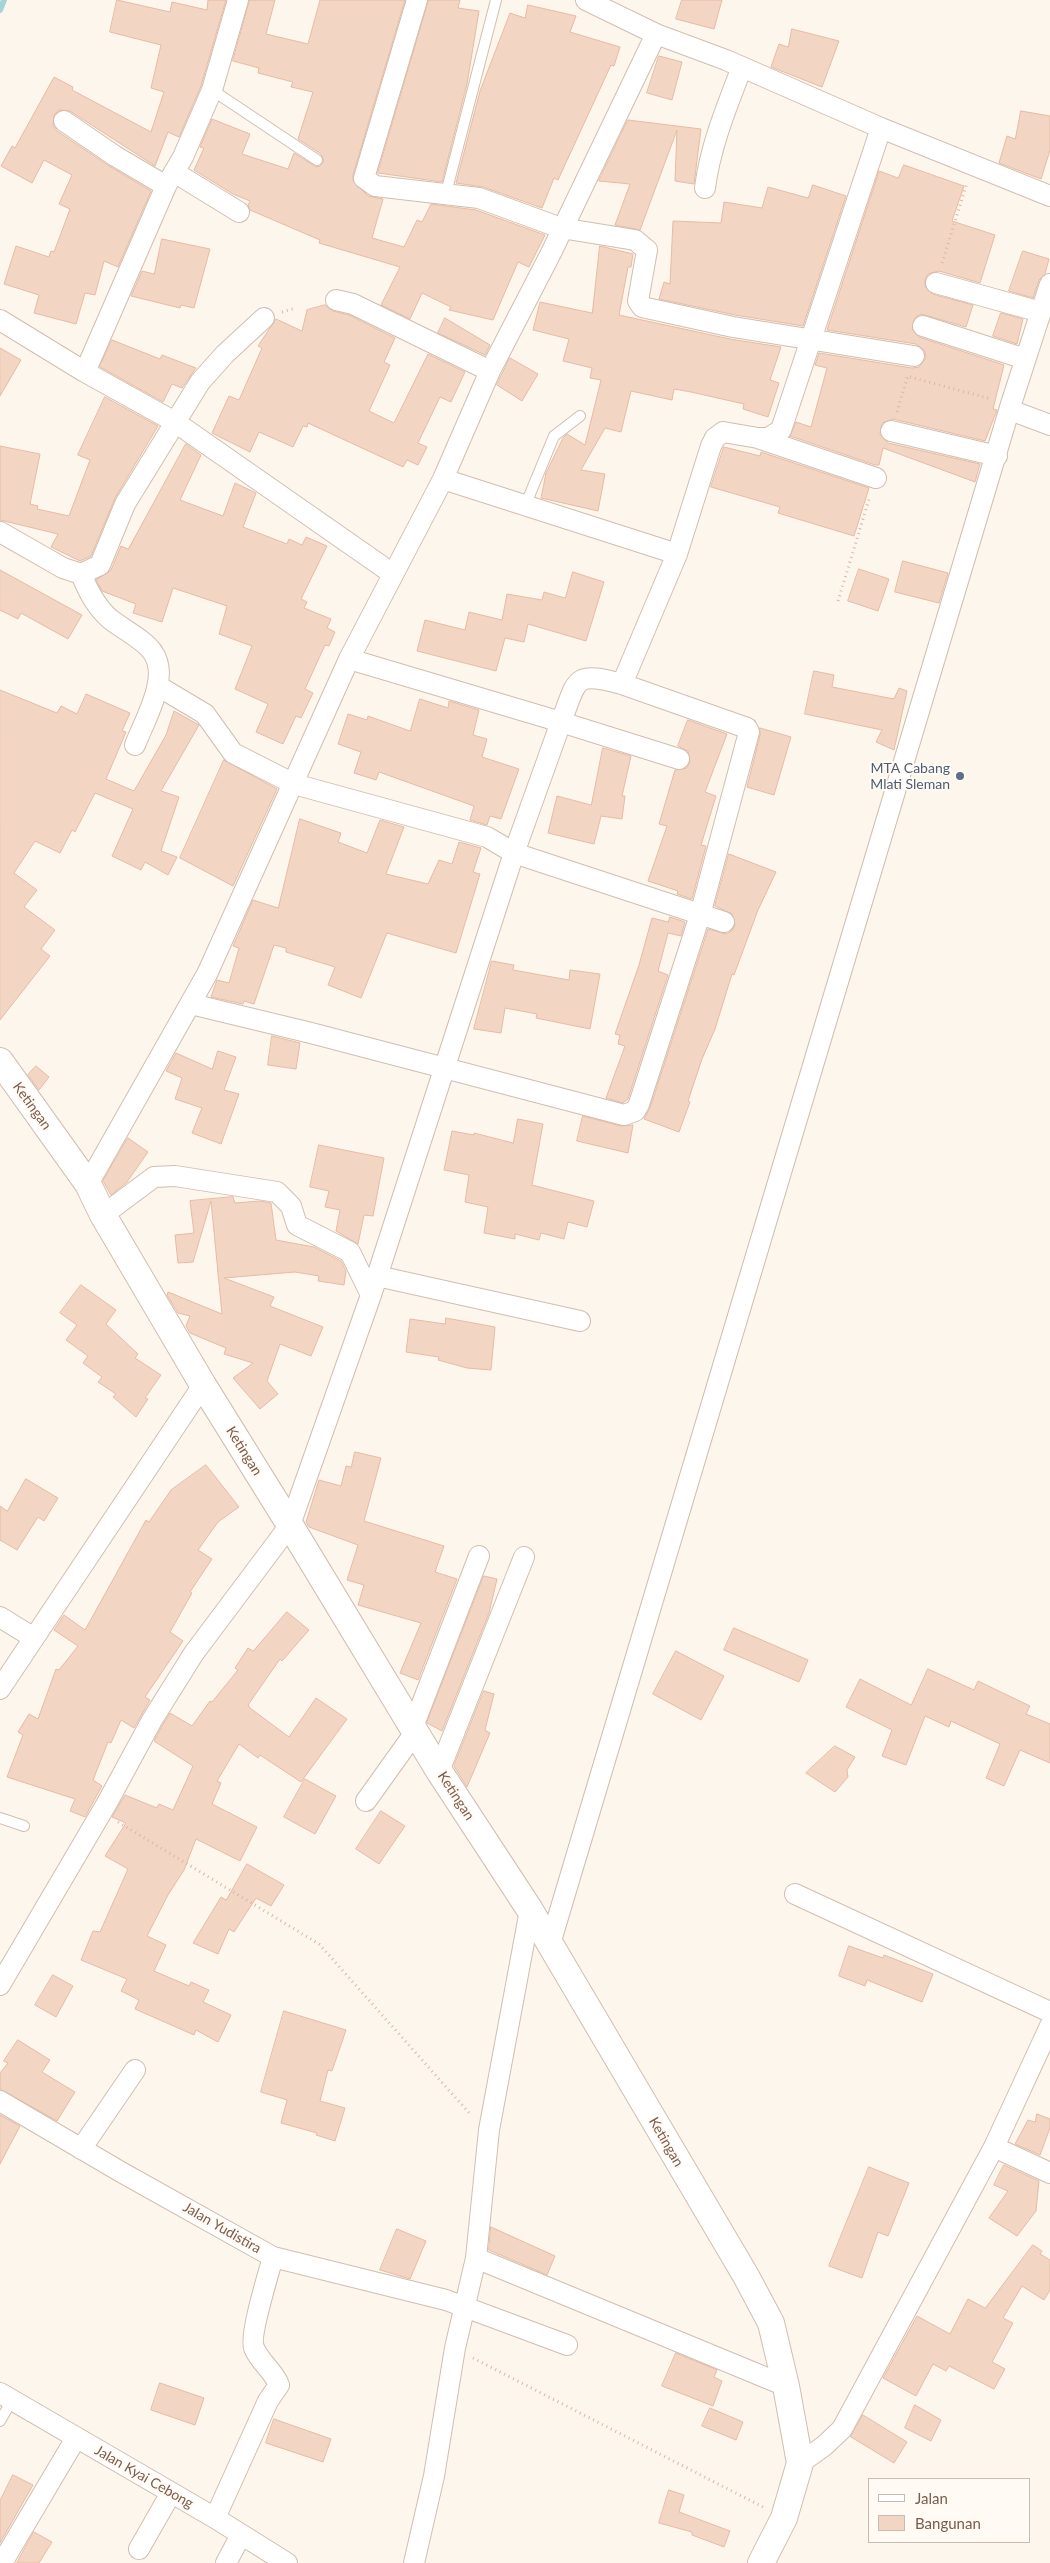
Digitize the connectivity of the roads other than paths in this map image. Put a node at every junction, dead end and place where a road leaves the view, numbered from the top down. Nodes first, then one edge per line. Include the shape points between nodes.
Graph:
1 (238, 0) edge
2 (417, 0) edge
3 (496, 0) edge
4 (586, 0) edge
5 (656, 34) junction
6 (742, 67) junction
7 (212, 90) junction
8 (64, 121) dead end
9 (881, 128) junction
10 (317, 160) dead end
11 (170, 179) junction
12 (706, 188) dead end
13 (446, 193) junction
14 (1050, 196) edge
15 (239, 212) dead end
16 (561, 228) junction
17 (936, 283) road end
18 (1050, 284) edge
19 (336, 300) dead end
20 (1030, 309) dead end
21 (264, 318) dead end
22 (0, 320) edge
23 (923, 326) dead end
24 (811, 338) junction
25 (914, 356) road end
26 (1016, 356) dead end
27 (490, 371) junction
28 (85, 372) junction
29 (1011, 407) junction
30 (580, 416) dead end
31 (175, 422) junction
32 (1050, 425) edge
33 (891, 431) road end
34 (758, 438) junction
35 (997, 456) junction
36 (876, 478) road end
37 (443, 479) junction
38 (525, 506) junction
39 (0, 532) edge
40 (676, 554) junction
41 (81, 574) junction
42 (393, 574) junction
43 (350, 659) junction
44 (622, 684) junction
45 (158, 686) junction
46 (561, 722) junction
47 (135, 745) dead end
48 (679, 759) dead end
49 (294, 784) junction
50 (514, 854) junction
51 (700, 915) junction
52 (724, 922) dead end
53 (191, 1004) junction
54 (0, 1061) edge
55 (443, 1067) junction
56 (88, 1184) junction
57 (103, 1215) junction
58 (377, 1276) junction
59 (371, 1295) junction
60 (580, 1321) dead end
61 (203, 1385) junction
62 (290, 1525) junction
63 (479, 1556) dead end
64 (524, 1557) dead end
65 (0, 1617) edge
66 (34, 1638) junction
67 (2, 1681) edge
68 (414, 1729) junction
69 (439, 1771) junction
70 (366, 1801) dead end
71 (0, 1818) edge
72 (24, 1826) dead end
73 (795, 1894) dead end
74 (530, 1910) junction
75 (550, 1944) junction
76 (0, 1985) edge
77 (1050, 2012) edge
78 (1050, 2026) edge
79 (135, 2070) dead end
80 (0, 2100) edge
81 (994, 2147) junction
82 (82, 2149) junction
83 (1050, 2173) edge
84 (273, 2257) junction
85 (476, 2258) junction
86 (464, 2306) junction
87 (567, 2345) dead end
88 (786, 2386) junction
89 (6, 2397) edge
90 (0, 2421) edge
91 (76, 2438) junction
92 (800, 2463) junction
93 (171, 2493) junction
94 (215, 2518) junction
95 (241, 2535) junction
96 (140, 2549) dead end
97 (2, 2563) edge
98 (226, 2563) edge
99 (287, 2563) edge
100 (414, 2563) edge
101 (761, 2563) edge

1 - 7 street
2 - 13 street via 364,178 375,186
3 - 13 lane
4 - 5 street
5 - 6 street
5 - 16 street
6 - 9 street
6 - 12 street via 719,133
7 - 10 lane
7 - 11 street
8 - 11 street via 115,156
9 - 14 street
9 - 24 street
11 - 15 street
11 - 28 street
13 - 16 street via 506,206
16 - 24 street via 613,235 644,245 647,250 638,302 642,307 733,327
16 - 27 street via 551,254
17 - 20 street
18 - 29 street
19 - 27 street via 367,310
21 - 31 street via 224,354 200,382
22 - 28 street
23 - 26 street
24 - 25 street
24 - 34 street via 781,430 768,438
27 - 37 street
28 - 31 street
29 - 32 street
29 - 35 street
30 - 38 lane via 554,436
31 - 41 street via 125,504 100,565
31 - 42 street
33 - 35 street
34 - 36 street
34 - 40 street via 723,432 715,438
35 - 75 street
37 - 38 street
37 - 42 street
38 - 40 street
39 - 41 street via 63,568
40 - 44 street
41 - 45 street via 93,600 109,618 157,656
42 - 43 street
43 - 46 street
43 - 49 street
44 - 46 street via 585,677 576,683
44 - 51 street via 747,728 749,732
45 - 47 street
45 - 49 street via 205,714 233,754
46 - 48 street
46 - 50 street
49 - 50 street via 487,837
49 - 53 street
50 - 51 street
50 - 55 street
51 - 52 street
51 - 55 street via 639,1104 630,1114
53 - 55 street
53 - 56 street
54 - 56 street, Ketingan
55 - 58 street
56 - 57 street, Ketingan
57 - 59 street via 154,1176 175,1176 276,1192 291,1206 297,1225 350,1252
57 - 61 street, Ketingan
58 - 59 street
58 - 60 street
59 - 62 street
61 - 62 street, Ketingan
61 - 66 street
62 - 68 street, Ketingan
62 - 76 street via 194,1653
63 - 68 street
64 - 69 street
65 - 66 street
66 - 67 street
68 - 69 street, Ketingan
68 - 70 street
69 - 74 street, Ketingan
71 - 72 lane
73 - 77 street
74 - 75 street, Ketingan
74 - 85 street via 489,2130
75 - 88 street, Ketingan via 746,2276 771,2324
78 - 81 street
79 - 82 street
80 - 82 street, Jalan Yudistira
81 - 83 street
81 - 92 street via 842,2429
82 - 84 street, Jalan Yudistira
84 - 86 street
84 - 94 street, Jalan Yudistira via 252,2345 264,2366 275,2374 279,2385 268,2401
85 - 86 street
85 - 88 street
86 - 87 street
86 - 100 street via 434,2476
88 - 92 street, Ketingan
89 - 90 lane
89 - 91 street, Jalan Kyai Cebong
91 - 93 street, Jalan Kyai Cebong
91 - 97 street
92 - 101 street, Ketingan via 784,2518
93 - 94 street, Jalan Kyai Cebong
93 - 96 street
94 - 95 street, Jalan Kyai Cebong
95 - 98 street
95 - 99 street, Jalan Kyai Cebong

